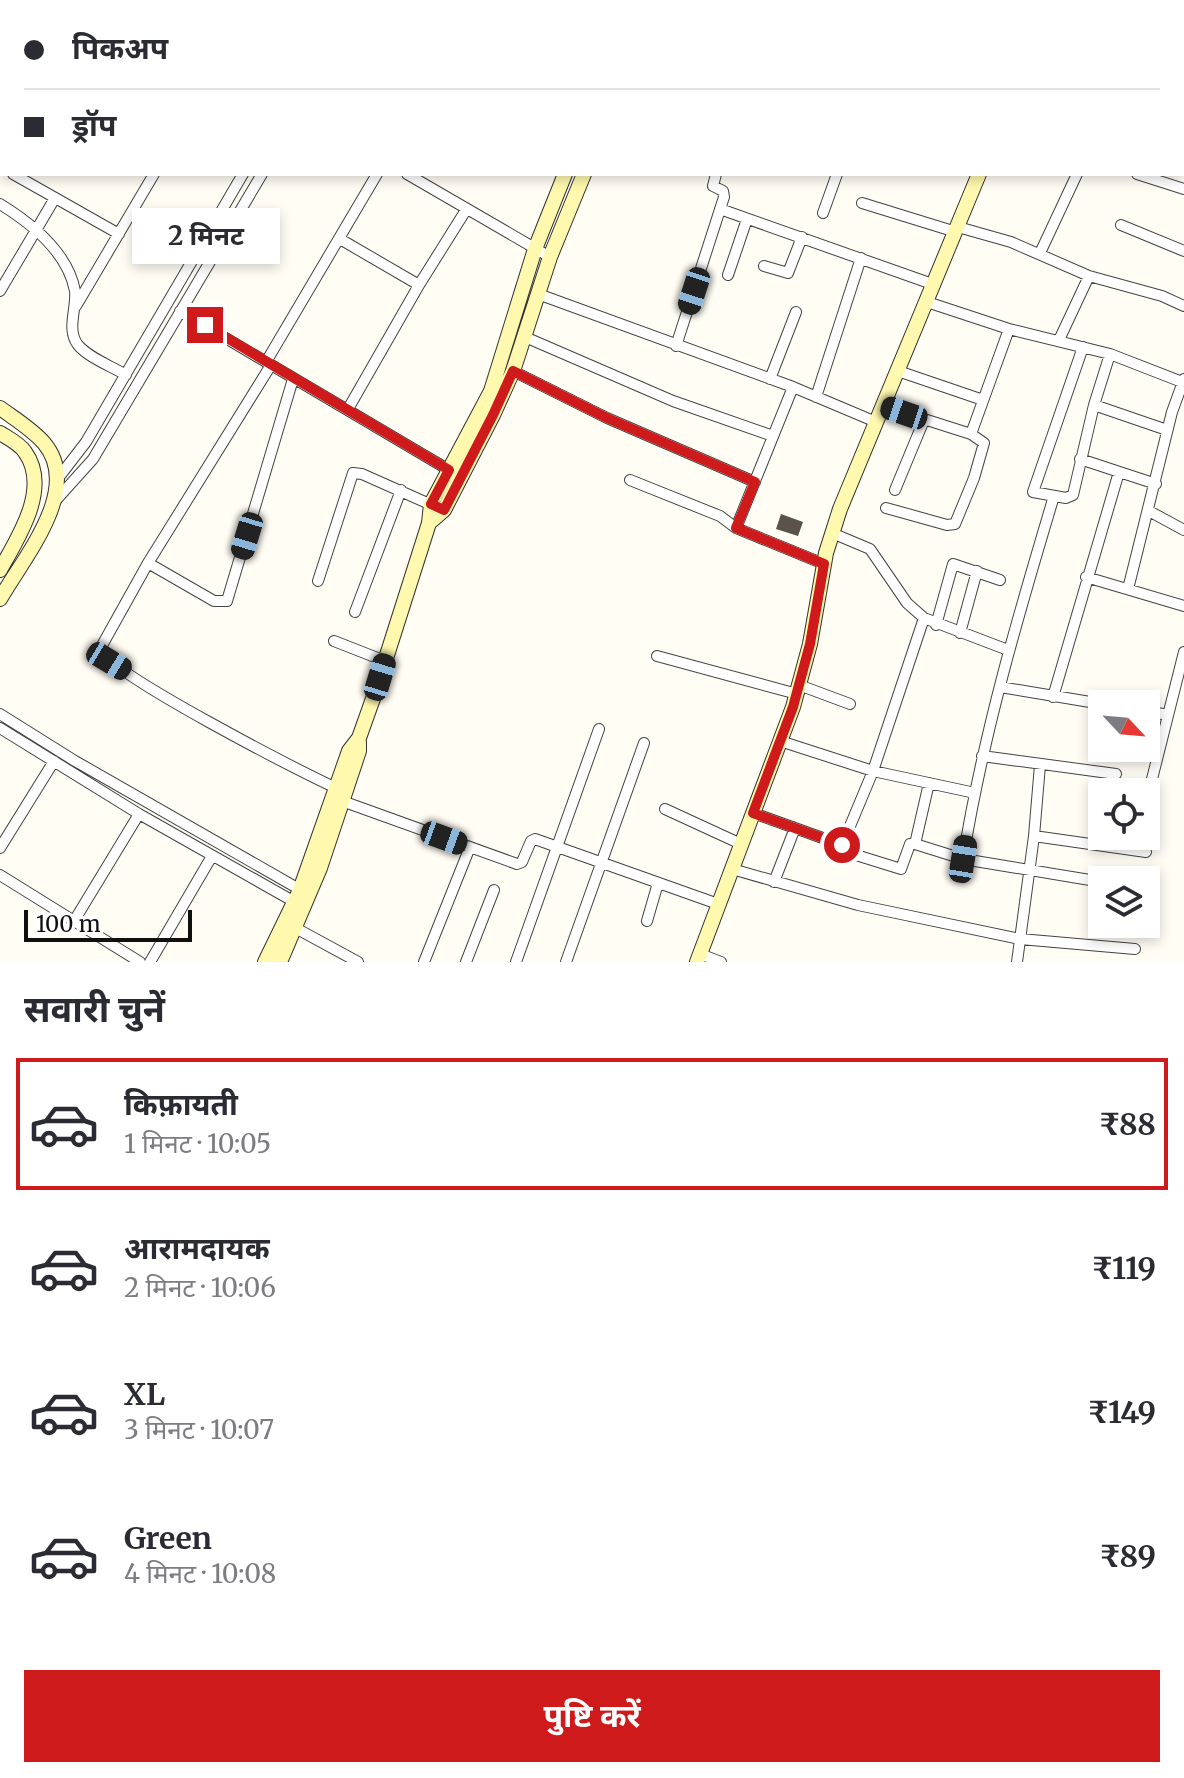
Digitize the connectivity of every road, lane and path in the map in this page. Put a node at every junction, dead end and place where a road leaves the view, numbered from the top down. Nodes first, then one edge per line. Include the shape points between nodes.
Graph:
1 (16, 176) edge
2 (153, 176) edge
3 (239, 176) edge
4 (242, 176) edge
5 (261, 176) edge
6 (376, 176) edge
7 (410, 176) edge
8 (564, 176) edge
9 (583, 176) edge
10 (716, 176) edge
11 (836, 176) edge
12 (978, 176) edge
13 (1076, 176) edge
14 (1143, 176) edge
15 (255, 185) junction
16 (1184, 189) edge
17 (55, 198) junction
18 (862, 203) dead end
19 (0, 204) edge
20 (720, 209) junction
21 (466, 210) junction
22 (823, 213) dead end
23 (747, 219) junction
24 (1121, 225) dead end
25 (957, 229) junction
26 (36, 231) junction
27 (119, 234) junction
28 (802, 237) junction
29 (340, 239) junction
30 (535, 249) junction
31 (1184, 251) edge
32 (1040, 253) junction
33 (550, 257) junction
34 (861, 258) junction
35 (764, 266) dead end
36 (728, 275) dead end
37 (1089, 276) junction
38 (419, 285) junction
39 (935, 285) junction
40 (0, 291) edge
41 (538, 294) junction
42 (927, 302) junction
43 (1184, 306) edge
44 (75, 307) junction
45 (180, 311) junction
46 (796, 312) dead end
47 (1009, 329) junction
48 (525, 337) junction
49 (1059, 340) junction
50 (676, 346) junction
51 (1083, 347) junction
52 (1110, 354) junction
53 (268, 363) junction
54 (513, 371) junction
55 (898, 371) junction
56 (126, 375) junction
57 (293, 379) junction
58 (770, 379) junction
59 (1183, 381) edge
60 (793, 387) junction
61 (816, 397) junction
62 (983, 400) junction
63 (1094, 405) junction
64 (883, 406) junction
65 (0, 408) edge
66 (348, 409) junction
67 (488, 413) junction
68 (924, 420) junction
69 (876, 422) junction
70 (1167, 430) junction
71 (0, 433) edge
72 (971, 434) junction
73 (773, 436) junction
74 (475, 438) junction
75 (1080, 459) junction
76 (449, 470) junction
77 (1119, 472) junction
78 (59, 477) junction
79 (630, 480) dead end
80 (755, 482) junction
81 (1156, 484) junction
82 (401, 490) junction
83 (895, 490) dead end
84 (1054, 496) junction
85 (57, 499) junction
86 (437, 507) junction
87 (886, 508) dead end
88 (1149, 511) junction
89 (736, 528) junction
90 (1184, 530) edge
91 (832, 533) junction
92 (148, 563) junction
93 (824, 564) junction
94 (0, 570) edge
95 (977, 571) junction
96 (1086, 577) junction
97 (1000, 580) dead end
98 (318, 581) dead end
99 (1128, 589) junction
100 (0, 599) edge
101 (1184, 606) edge
102 (355, 612) dead end
103 (924, 618) junction
104 (936, 625) junction
105 (960, 633) junction
106 (334, 641) dead end
107 (1008, 650) junction
108 (1184, 652) edge
109 (657, 656) dead end
110 (385, 661) junction
111 (1000, 687) junction
112 (1180, 688) edge
113 (798, 690) junction
114 (1053, 697) junction
115 (1088, 702) edge
116 (850, 704) dead end
117 (0, 714) edge
118 (1160, 714) edge
119 (1168, 715) junction
120 (0, 728) edge
121 (599, 729) dead end
122 (780, 741) junction
123 (644, 743) dead end
124 (982, 756) junction
125 (54, 761) junction
126 (1040, 765) junction
127 (873, 771) junction
128 (1116, 774) dead end
129 (1152, 778) edge
130 (929, 783) junction
131 (975, 793) junction
132 (339, 795) junction
133 (665, 809) dead end
134 (753, 813) junction
135 (139, 814) junction
136 (795, 828) junction
137 (1034, 836) junction
138 (741, 844) junction
139 (915, 844) junction
140 (842, 845) junction
141 (470, 847) junction
142 (0, 848) edge
143 (557, 848) junction
144 (1146, 852) dead end
145 (212, 856) junction
146 (963, 859) junction
147 (602, 864) junction
148 (732, 869) junction
149 (1029, 872) junction
150 (0, 875) edge
151 (1088, 880) edge
152 (774, 882) junction
153 (658, 883) junction
154 (494, 890) dead end
155 (302, 899) junction
156 (718, 904) junction
157 (74, 921) junction
158 (647, 921) dead end
159 (291, 925) junction
160 (1020, 939) junction
161 (1135, 949) dead end
162 (698, 958) edge
163 (140, 962) edge
164 (150, 962) edge
165 (265, 962) edge
166 (280, 962) edge
167 (358, 962) edge
168 (424, 962) edge
169 (466, 962) edge
170 (516, 962) edge
171 (566, 962) edge
172 (721, 962) edge
173 (1017, 962) edge

1 - 17 street
2 - 27 street
3 - 56 street
4 - 15 street
5 - 15 street
6 - 29 street
7 - 21 street
8 - 30 street
9 - 33 street
10 - 20 street via 713,186 725,194
11 - 22 street
12 - 25 street
13 - 32 street
14 - 16 street
15 - 45 street
17 - 26 street
17 - 27 street
18 - 25 street
19 - 26 street
20 - 23 street
20 - 50 street
21 - 30 street
21 - 38 street
23 - 28 street
23 - 36 street
24 - 31 street
25 - 32 street
25 - 39 street
26 - 40 street
26 - 44 street via 66,265
27 - 44 street
28 - 34 street
28 - 35 street via 788,273
29 - 38 street
29 - 53 street
30 - 33 street
30 - 67 street
32 - 37 street
33 - 41 street
34 - 39 street
34 - 61 street
37 - 43 street
37 - 49 street
38 - 66 street
39 - 42 street
41 - 48 street
41 - 50 street
42 - 47 street
42 - 55 street
44 - 56 street via 73,331 79,346
45 - 53 street
45 - 85 street via 93,459
46 - 58 street
47 - 49 street
47 - 62 street
48 - 54 street
48 - 73 street via 673,401
49 - 51 street
50 - 58 street
51 - 52 street
51 - 84 street via 1033,492
52 - 59 street
52 - 63 street
53 - 57 street
53 - 92 street
54 - 67 street
54 - 80 street
55 - 62 street
55 - 64 street
56 - 78 street
57 - 66 street
57 - 92 street via 227,601 214,601
58 - 60 street
59 - 70 street
60 - 61 street
60 - 73 street
61 - 69 street
62 - 72 street
63 - 70 street
63 - 75 street
64 - 68 street
64 - 69 street
65 - 78 street via 45,444
66 - 76 street
67 - 74 street
68 - 72 street
68 - 83 street
69 - 91 street
70 - 81 street
71 - 94 street via 24,450 35,487
72 - 87 street via 984,443 955,524
73 - 80 street
74 - 76 street
74 - 86 street
75 - 77 street
75 - 84 street via 1071,497
76 - 86 street
77 - 81 street
77 - 96 street
78 - 85 street
79 - 89 street via 720,516
80 - 89 street
81 - 88 street
82 - 86 street
82 - 98 street via 353,473
82 - 102 street
84 - 107 street
85 - 100 street
86 - 110 street
88 - 90 street
88 - 99 street
89 - 93 street
91 - 93 street
91 - 103 street via 870,549 907,603
92 - 132 street via 101,644 101,654
93 - 113 street
95 - 97 street
95 - 104 street via 953,564
95 - 105 street
96 - 99 street
96 - 114 street
99 - 101 street
103 - 104 street
103 - 127 street
104 - 105 street
105 - 107 street
106 - 110 street
107 - 111 street
108 - 112 street
109 - 113 street
110 - 132 street via 359,738 351,746
111 - 114 street
111 - 124 street
112 - 119 street
113 - 116 street
113 - 122 street
114 - 115 street
117 - 155 street
118 - 119 street
119 - 129 street
120 - 125 street
121 - 143 street
122 - 127 street
122 - 134 street
123 - 147 street
124 - 126 street
124 - 131 street
125 - 135 street
125 - 142 street
126 - 128 street
126 - 137 street
127 - 130 street
127 - 140 street
130 - 131 street
130 - 139 street
131 - 146 street
132 - 141 street
132 - 155 street
133 - 138 street
134 - 136 street
134 - 138 street
135 - 145 street
135 - 157 street
136 - 140 street
136 - 152 street
137 - 144 street
137 - 149 street
138 - 148 street
139 - 140 street via 910,844 901,869 843,853
139 - 146 street
141 - 143 street via 517,864 532,839
141 - 168 street
143 - 147 street
143 - 170 street
145 - 155 street
145 - 164 street
146 - 149 street
147 - 153 street
147 - 171 street
148 - 152 street
148 - 156 street
149 - 151 street
149 - 160 street
150 - 157 street
152 - 160 street
153 - 156 street
153 - 158 street
154 - 169 street
155 - 159 street
156 - 162 street
157 - 163 street
159 - 165 street
159 - 166 street
159 - 167 street
160 - 161 street
160 - 173 street
162 - 172 street

